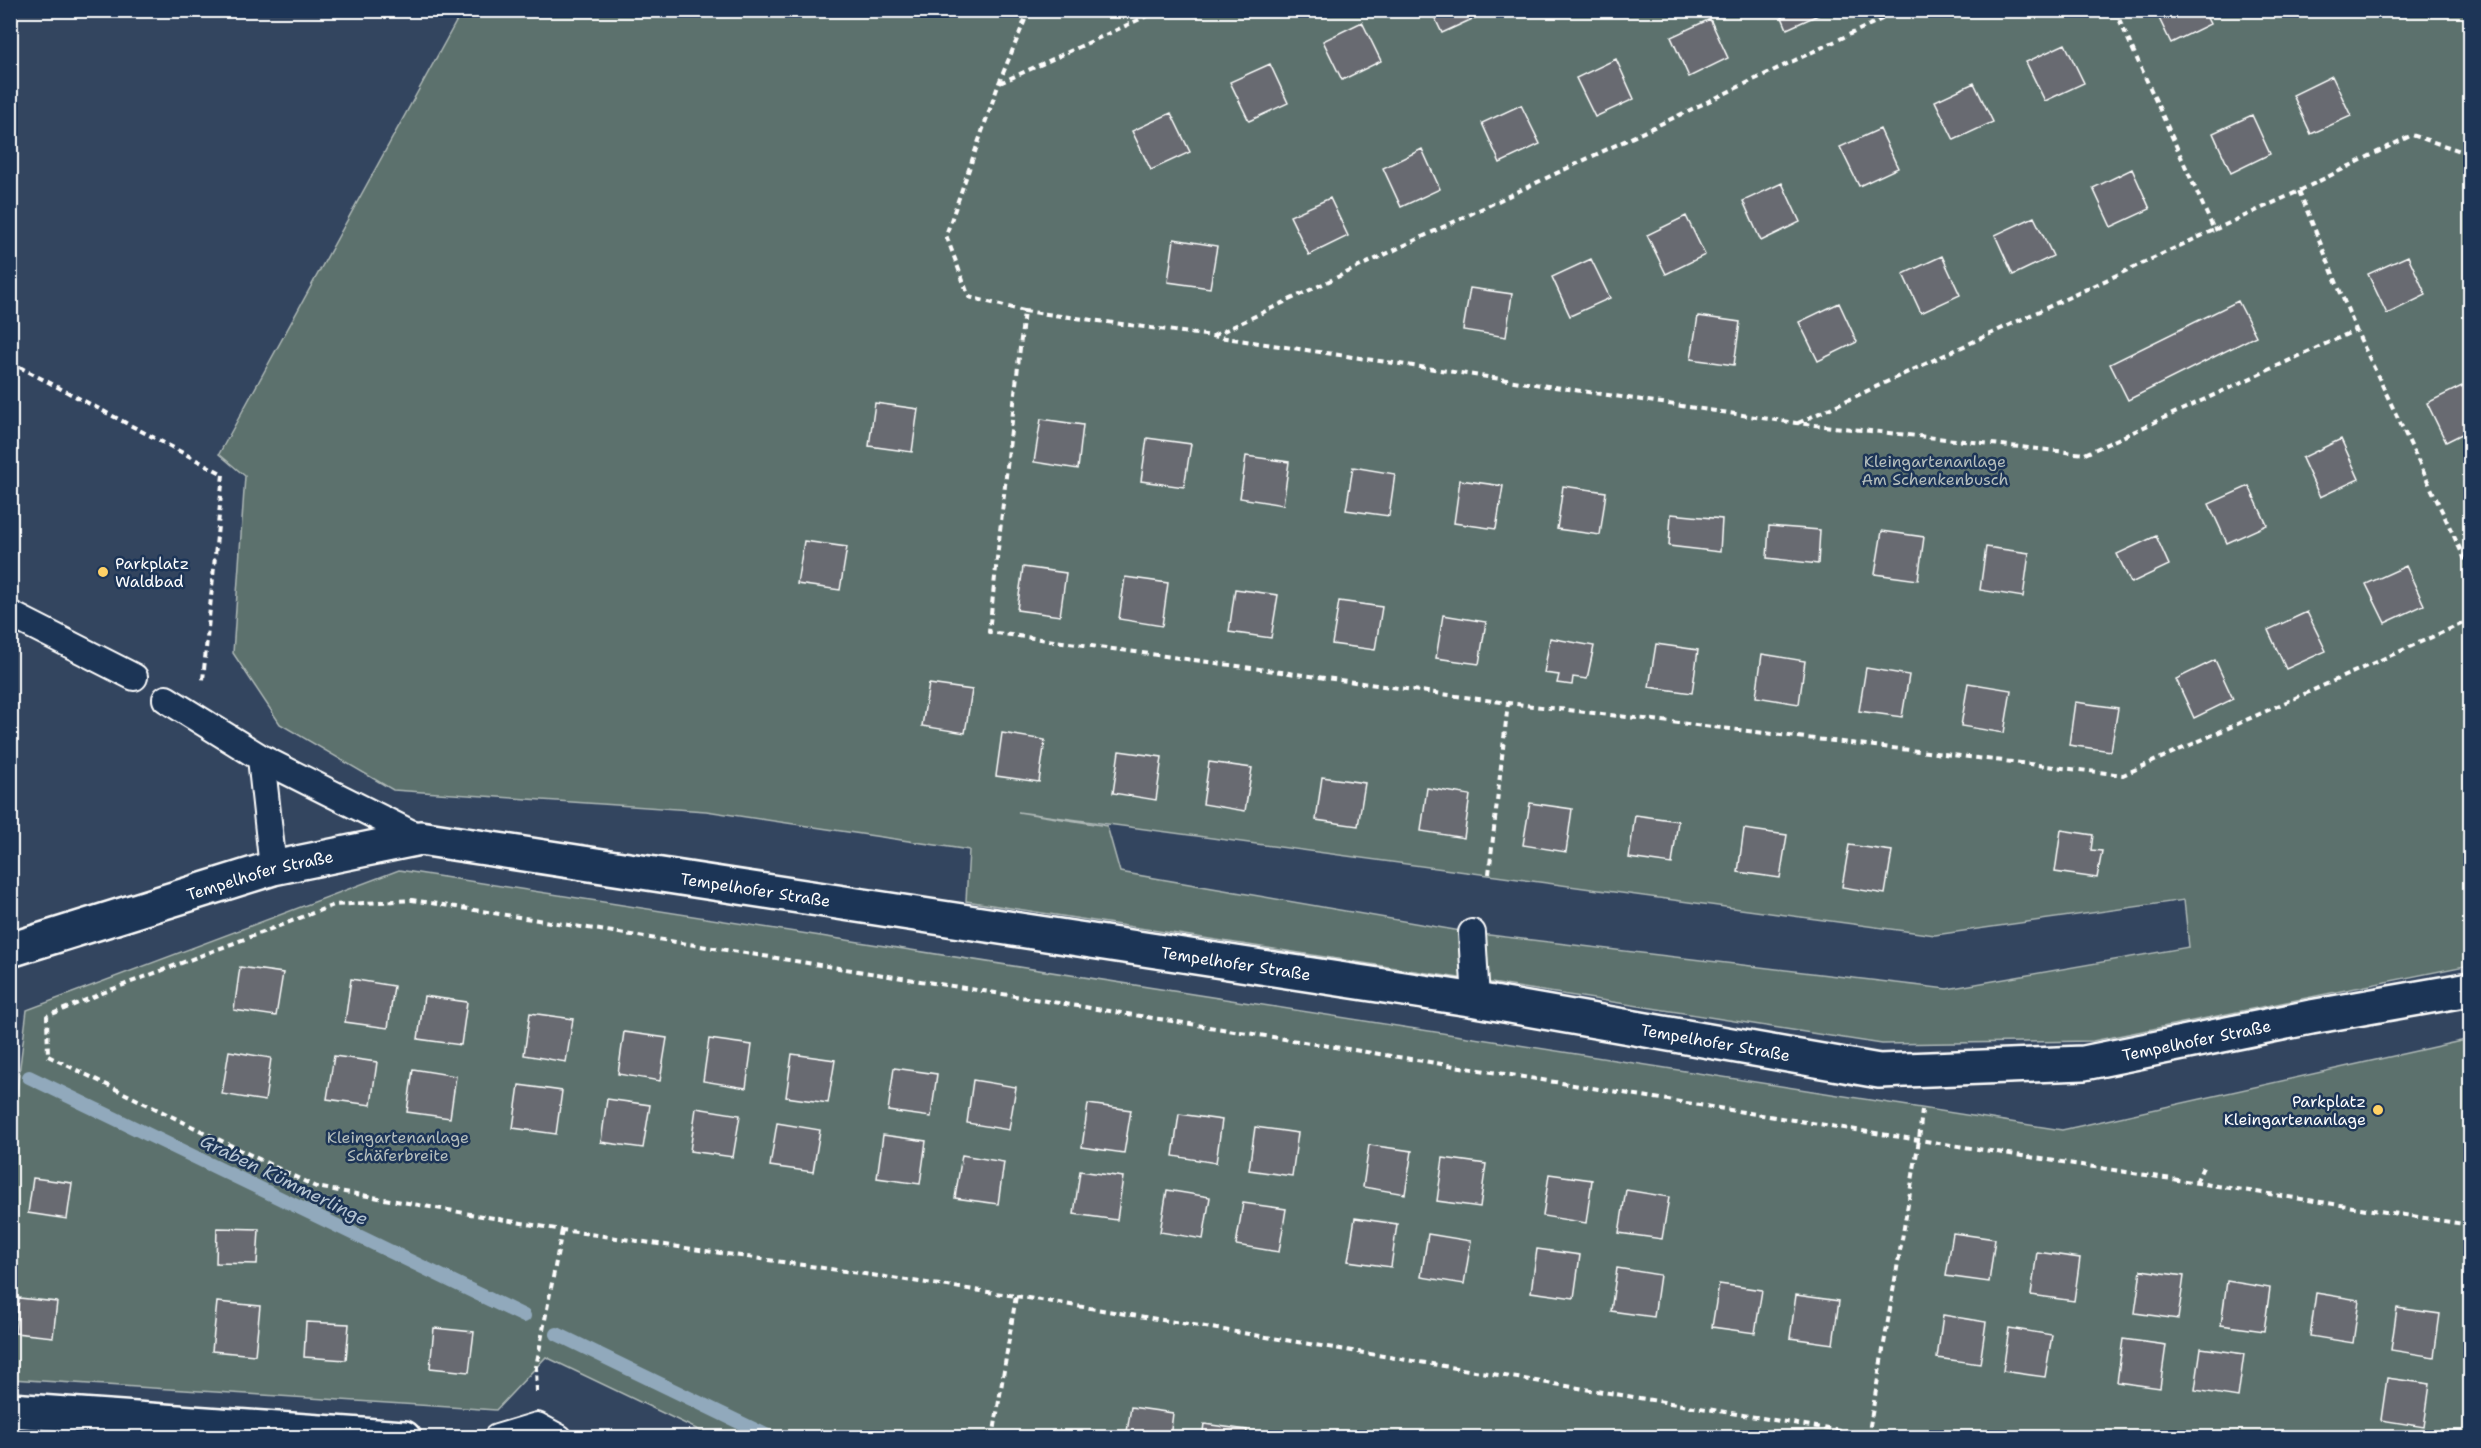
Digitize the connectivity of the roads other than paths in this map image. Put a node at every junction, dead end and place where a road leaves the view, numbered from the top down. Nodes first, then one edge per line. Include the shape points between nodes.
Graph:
1 (10, 614) edge
2 (134, 677) dead end
3 (166, 699) dead end
4 (261, 758) junction
5 (420, 838) junction
6 (273, 868) junction
7 (1472, 933) dead end
8 (10, 950) edge
9 (2470, 989) edge
10 (1476, 1000) junction
11 (10, 1410) edge
12 (548, 1432) edge
13 (404, 1437) edge
14 (497, 1437) edge

1 - 2 lane
3 - 4 lane
4 - 5 lane
4 - 6 lane
5 - 6 street, Tempelhofer Straße
5 - 10 street, Tempelhofer Straße
6 - 8 street, Tempelhofer Straße
7 - 10 lane
9 - 10 street, Tempelhofer Straße via 2084,1063 1879,1071
11 - 13 street
12 - 14 lane

